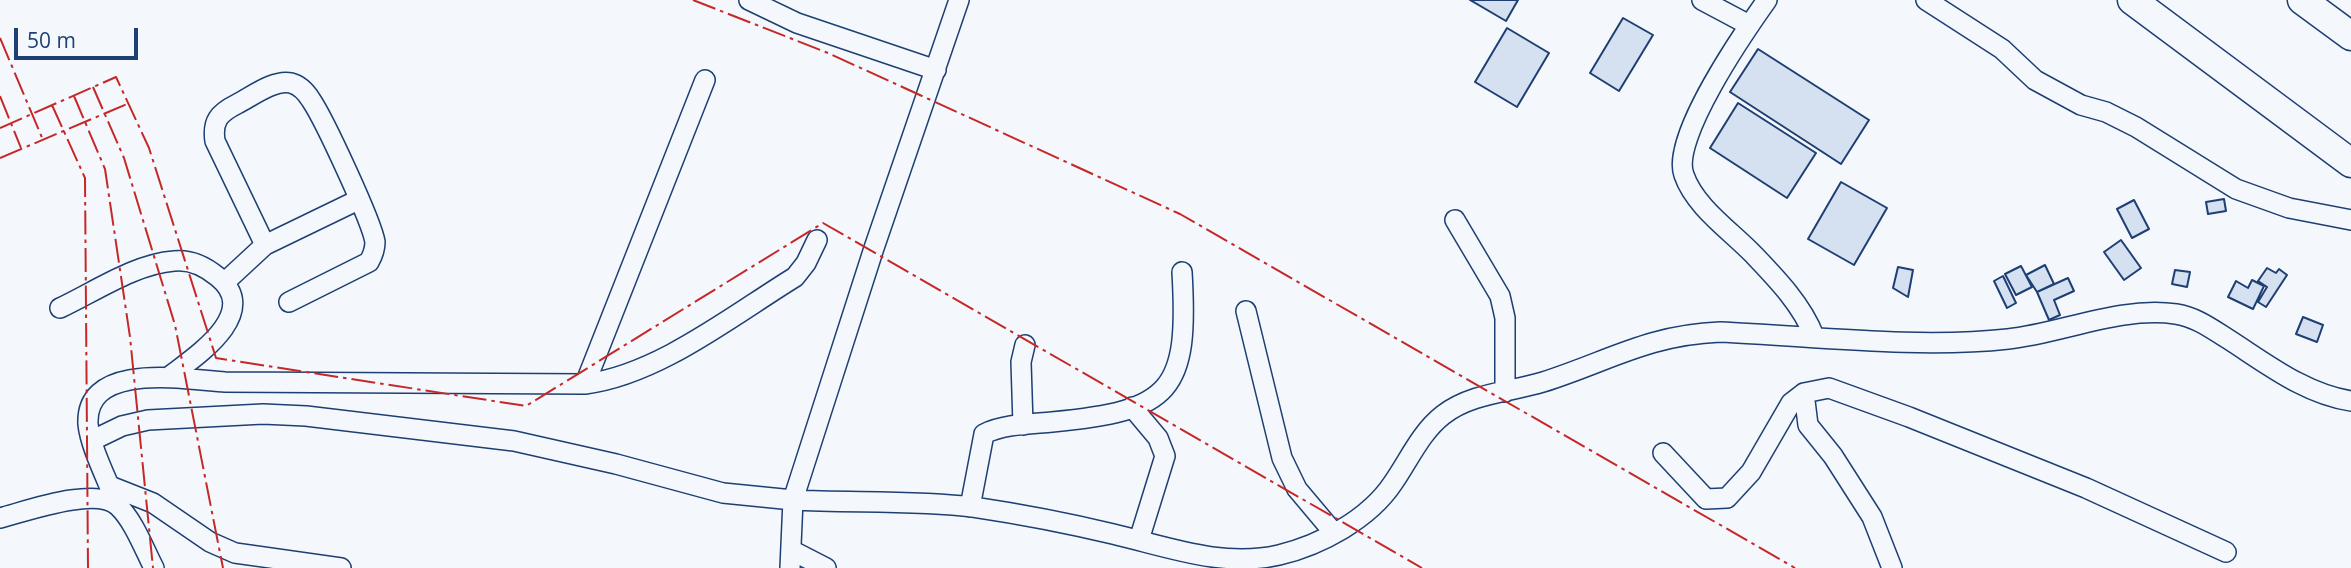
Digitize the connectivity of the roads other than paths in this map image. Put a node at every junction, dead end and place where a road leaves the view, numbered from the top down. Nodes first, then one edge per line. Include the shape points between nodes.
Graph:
1 (749, 0) edge
2 (959, 0) edge
3 (1702, 0) edge
4 (1767, 0) edge
5 (1926, 0) edge
6 (2132, 0) edge
7 (2302, 0) edge
8 (1749, 24) junction
9 (2351, 36) edge
10 (936, 70) junction
11 (705, 80) dead end
12 (2351, 163) edge
13 (358, 200) junction
14 (1455, 220) dead end
15 (2351, 220) edge
16 (817, 240) dead end
17 (265, 245) junction
18 (1182, 272) dead end
19 (225, 282) junction
20 (289, 302) dead end
21 (60, 308) dead end
22 (1246, 311) dead end
23 (1814, 336) junction
24 (1025, 345) dead end
25 (170, 376) junction
26 (585, 384) junction
27 (1505, 392) junction
28 (1804, 393) junction
29 (2351, 401) edge
30 (1132, 407) junction
31 (1023, 425) junction
32 (93, 440) junction
33 (1663, 453) dead end
34 (110, 486) junction
35 (793, 500) junction
36 (117, 505) junction
37 (970, 507) junction
38 (0, 518) edge
39 (1334, 533) junction
40 (1139, 540) junction
41 (2226, 552) dead end
42 (790, 559) edge
43 (154, 568) edge
44 (341, 568) edge
45 (826, 568) edge
46 (1892, 568) edge

1 - 10 street via 797,23
2 - 10 street
3 - 8 street
4 - 8 street
5 - 15 street via 2002,49 2035,80 2136,127 2236,189 2289,208
6 - 12 highway
7 - 9 highway
8 - 23 street via 1696,115 1682,173 1697,199 1771,272 1807,319
10 - 35 street
11 - 26 street
13 - 17 street
13 - 17 street via 312,101 293,83 281,82 223,111 213,129
13 - 20 street via 374,240 375,252 369,262
14 - 27 street via 1500,296 1505,318
16 - 26 street via 794,277 620,377
17 - 19 street
18 - 30 street via 1185,323 1178,369 1155,398
19 - 21 street via 190,261 148,265
19 - 25 street via 232,301 229,322 215,341
22 - 39 street via 1282,458 1297,489
23 - 27 street via 1682,333
23 - 29 street via 1955,342 2009,339 2119,317 2177,314 2199,321 2300,384
24 - 31 street via 1021,362
25 - 26 street via 225,382
25 - 32 street via 120,382 100,394 91,406
27 - 39 street via 1467,401 1443,415 1374,506
28 - 33 street via 1791,403 1751,472 1727,498 1706,499
28 - 41 street via 1829,388 1909,417 2086,488
28 - 46 street via 1808,425 1872,517
30 - 31 street via 1095,418
30 - 40 street via 1158,438 1165,456
31 - 37 street via 984,433
32 - 34 street
32 - 35 street via 148,420 306,416 514,441 723,494
34 - 36 street
34 - 44 street via 160,507 210,542 235,553
35 - 37 street
35 - 42 street
36 - 38 street via 99,498 80,499
36 - 43 street
37 - 40 street
39 - 40 street via 1296,550 1242,561 1195,555
42 - 45 street

